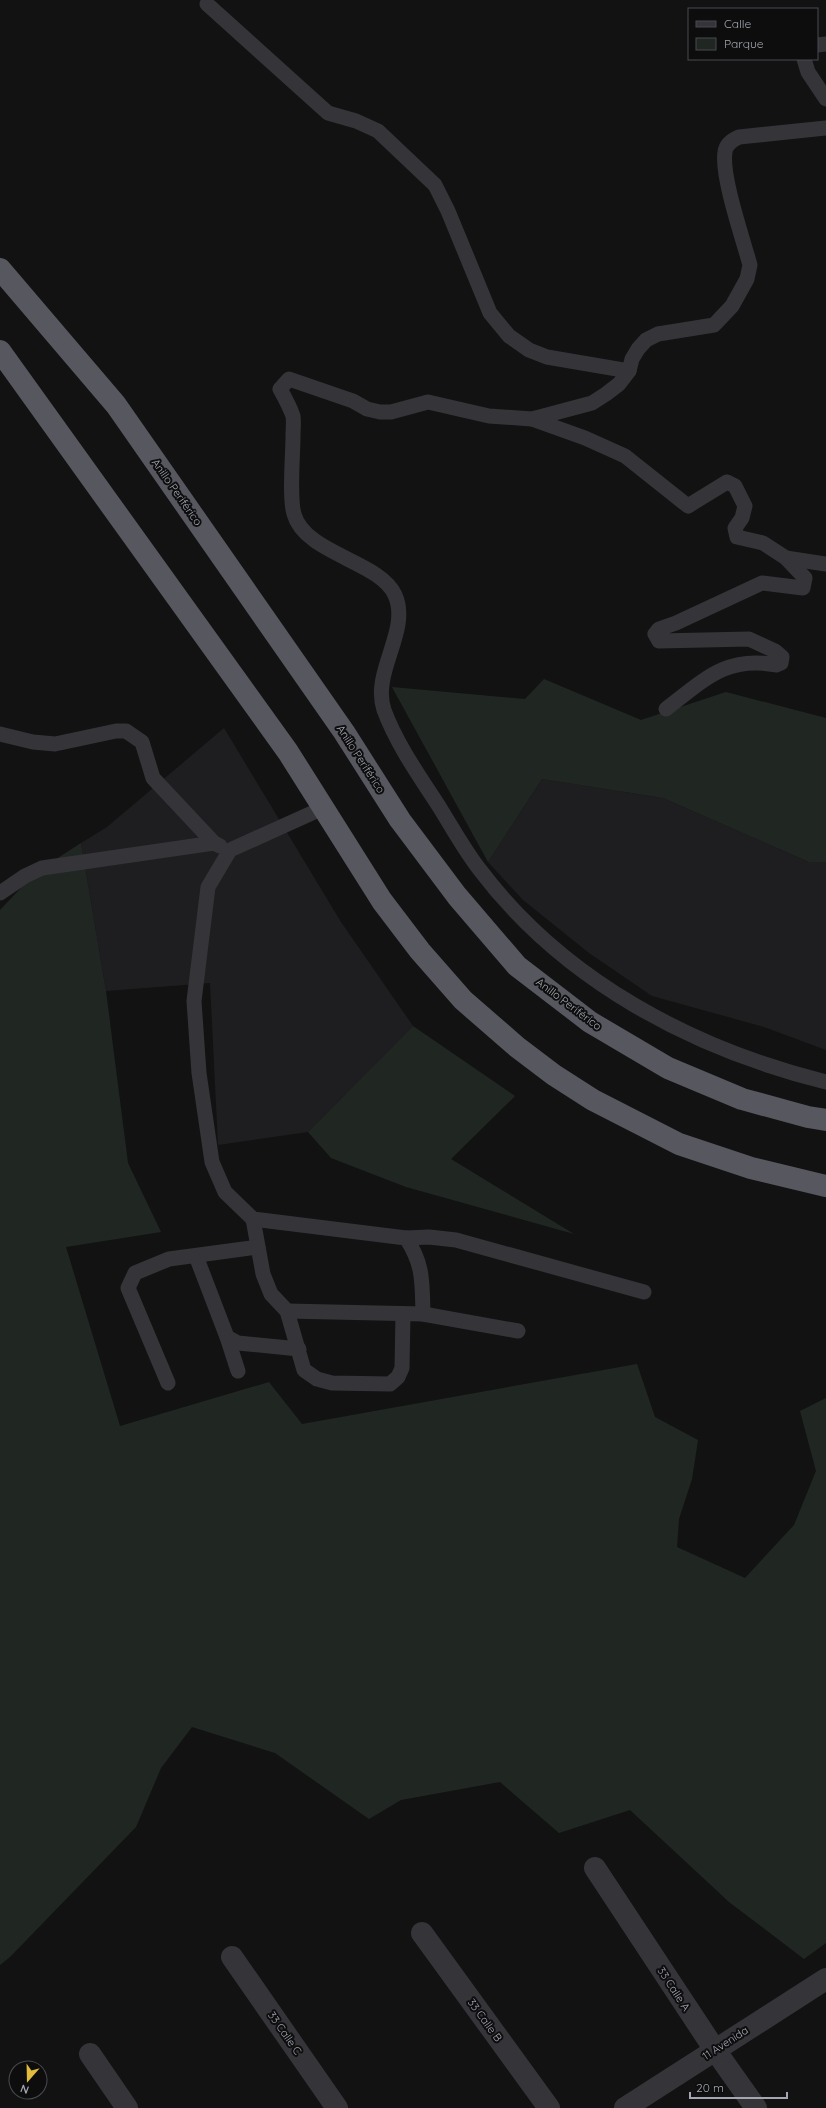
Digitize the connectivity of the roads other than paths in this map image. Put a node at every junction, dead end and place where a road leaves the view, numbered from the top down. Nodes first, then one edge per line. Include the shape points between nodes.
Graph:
1 (207, 4) dead end
2 (804, 60) edge
3 (826, 99) edge
4 (826, 128) edge
5 (0, 269) edge
6 (0, 351) edge
7 (629, 371) junction
8 (532, 419) junction
9 (786, 558) junction
10 (826, 564) edge
11 (666, 709) dead end
12 (0, 734) edge
13 (323, 808) junction
14 (214, 843) junction
15 (230, 850) junction
16 (0, 893) edge
17 (826, 1082) edge
18 (826, 1120) edge
19 (826, 1186) edge
20 (253, 1219) junction
21 (406, 1238) junction
22 (258, 1247) junction
23 (196, 1256) junction
24 (644, 1292) dead end
25 (287, 1311) junction
26 (403, 1314) junction
27 (423, 1314) junction
28 (518, 1330) dead end
29 (227, 1337) junction
30 (298, 1349) junction
31 (238, 1371) dead end
32 (168, 1383) dead end
33 (595, 1868) dead end
34 (422, 1933) dead end
35 (232, 1957) dead end
36 (826, 1979) edge
37 (715, 2050) junction
38 (90, 2054) dead end
39 (127, 2108) edge
40 (337, 2108) edge
41 (549, 2108) edge
42 (625, 2108) edge
43 (756, 2108) edge

1 - 7 lane via 328,113 378,131 435,185 490,313 508,336 529,350 546,357
2 - 3 lane via 808,72
4 - 7 lane via 738,137 727,145 725,169 750,265 747,279 732,306 714,325 658,334 646,340 632,359
5 - 18 highway, Anillo Periférico via 116,405 344,732 405,826 457,896 517,966 590,1022 668,1068 742,1099
6 - 13 highway via 288,752
7 - 8 lane via 619,384 592,403
8 - 9 lane via 625,456 688,506 727,482 735,486 745,506 742,518 735,528 737,537 763,543
8 - 17 lane via 489,416 428,402 392,412 367,410 353,401 289,378 280,389 294,417 293,514 302,530 339,555 376,575 391,587 399,614 398,629 382,690 383,707 399,742 480,870 520,917 573,964 642,1011 709,1044 801,1076
9 - 10 lane
9 - 11 lane via 805,578 802,588 762,583 659,629 655,634 658,641 749,639 775,651 782,657 781,663 740,663 721,669
12 - 14 lane via 54,744 126,731 142,742 153,778
13 - 15 lane
13 - 19 highway via 382,901 420,951 463,1000 554,1075 593,1100 679,1144 751,1168
14 - 15 lane
14 - 16 lane via 42,868
15 - 20 lane via 208,887 194,1001 199,1073 212,1162 225,1192
20 - 21 lane
20 - 22 lane
21 - 24 lane via 456,1240
21 - 27 lane via 416,1254 422,1277
22 - 23 lane
22 - 25 lane via 268,1287
23 - 29 lane
23 - 32 lane via 169,1259 139,1271 135,1273 128,1288
25 - 26 lane
25 - 30 lane
26 - 27 lane
26 - 30 lane via 402,1368 398,1377 390,1384 332,1383 317,1379 304,1370
27 - 28 lane
29 - 30 lane via 238,1343
29 - 31 lane
33 - 37 street, 33 Calle A
34 - 41 street, 33 Calle B
35 - 40 street, 33 Calle C
36 - 37 street, 11 Avenida
37 - 42 street, 11 Avenida
37 - 43 street, 33 Calle A
38 - 39 street

